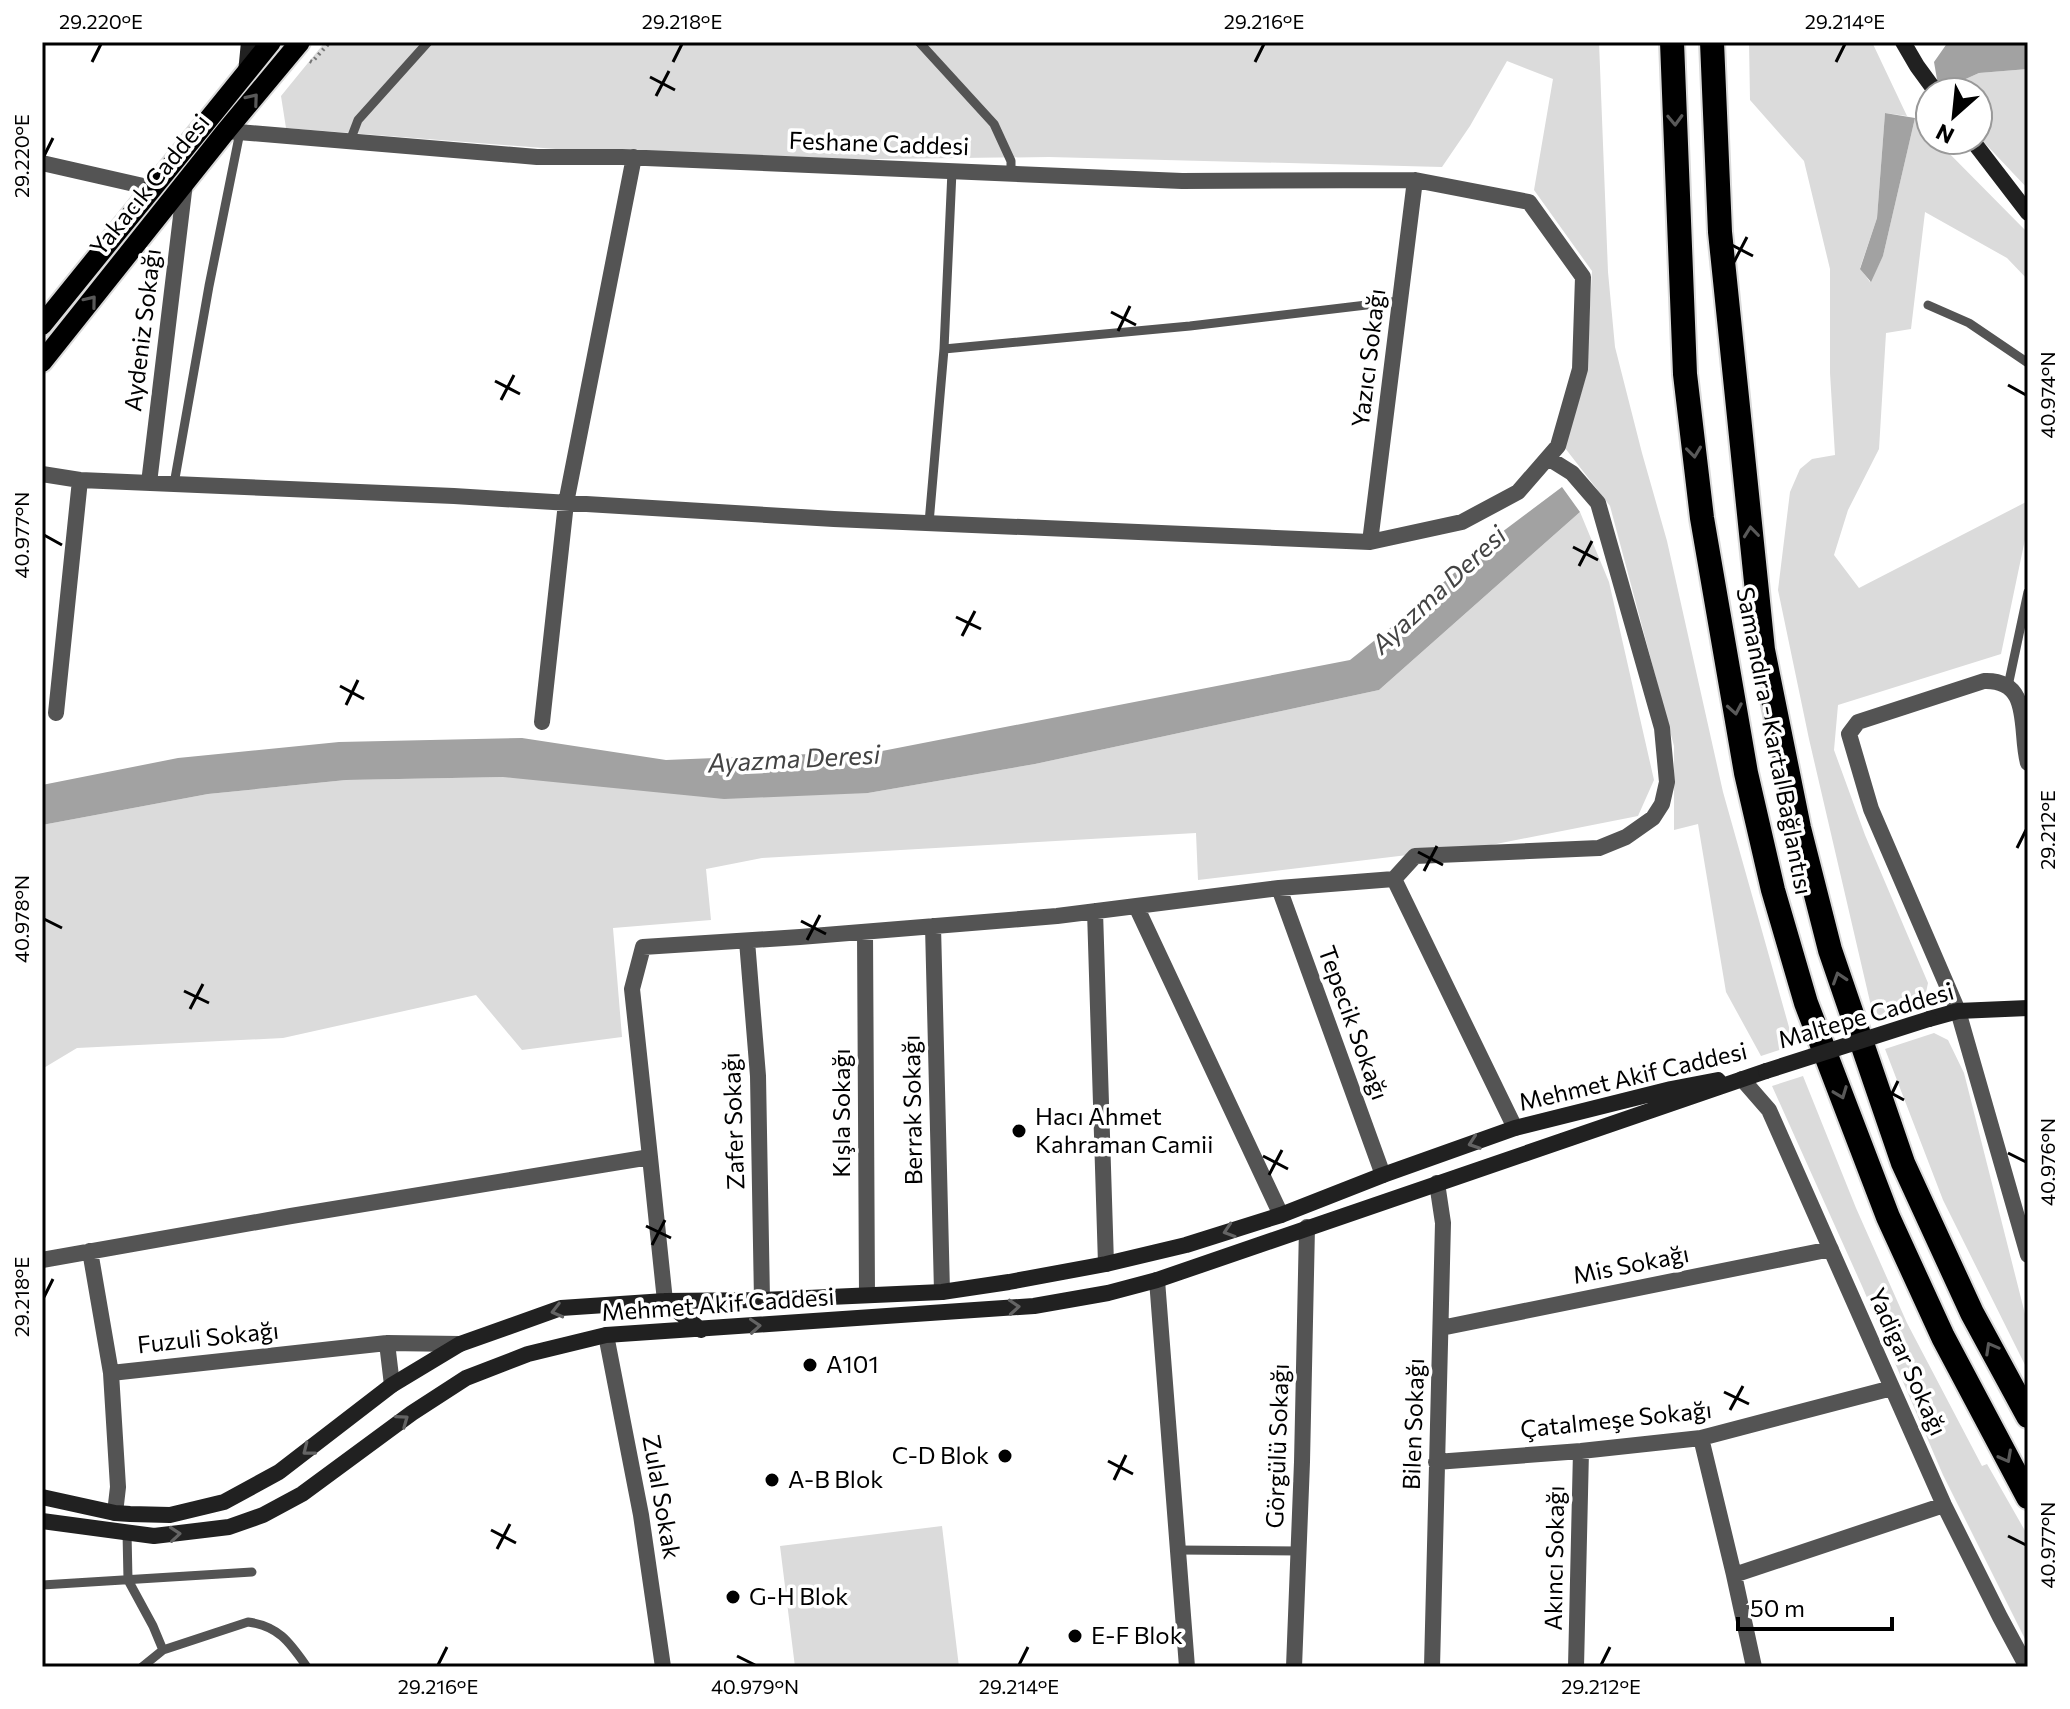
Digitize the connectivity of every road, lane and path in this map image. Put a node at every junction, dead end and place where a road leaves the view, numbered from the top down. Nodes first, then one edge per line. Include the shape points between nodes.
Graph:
1 (249, 42) edge
2 (271, 42) edge
3 (300, 42) edge
4 (330, 42) edge
5 (428, 42) edge
6 (919, 42) edge
7 (1672, 42) edge
8 (1712, 42) edge
9 (1903, 42) edge
10 (312, 62) dead end
11 (246, 73) junction
12 (1924, 76) edge
13 (233, 132) junction
14 (350, 141) junction
15 (1984, 156) edge
16 (634, 157) junction
17 (42, 163) edge
18 (952, 171) junction
19 (1011, 173) junction
20 (1415, 180) junction
21 (185, 183) junction
22 (152, 188) junction
23 (2028, 213) edge
24 (1400, 301) junction
25 (1928, 305) dead end
26 (42, 325) edge
27 (944, 349) junction
28 (42, 362) edge
29 (2028, 363) edge
30 (1548, 458) junction
31 (42, 474) edge
32 (80, 480) junction
33 (149, 483) junction
34 (174, 484) junction
35 (566, 503) junction
36 (929, 523) junction
37 (1370, 542) junction
38 (2028, 592) edge
39 (2008, 686) junction
40 (56, 713) dead end
41 (542, 722) dead end
42 (2028, 763) edge
43 (1394, 879) junction
44 (1279, 888) junction
45 (1136, 906) junction
46 (1095, 911) junction
47 (933, 926) junction
48 (865, 932) junction
49 (747, 941) junction
50 (2028, 1008) edge
51 (1958, 1011) junction
52 (1766, 1071) junction
53 (1742, 1079) junction
54 (1515, 1128) junction
55 (650, 1157) junction
56 (1383, 1175) junction
57 (1437, 1183) junction
58 (1281, 1215) junction
59 (1307, 1227) junction
60 (1831, 1249) junction
61 (90, 1251) junction
62 (2028, 1255) edge
63 (42, 1260) edge
64 (1106, 1264) junction
65 (1157, 1280) junction
66 (942, 1292) junction
67 (867, 1295) junction
68 (762, 1300) junction
69 (665, 1301) junction
70 (878, 1316) junction
71 (1441, 1328) junction
72 (701, 1330) junction
73 (606, 1335) junction
74 (387, 1343) junction
75 (460, 1344) junction
76 (111, 1373) junction
77 (392, 1385) junction
78 (1892, 1388) junction
79 (2028, 1416) edge
80 (1701, 1438) junction
81 (1581, 1451) junction
82 (1436, 1462) junction
83 (42, 1497) edge
84 (2028, 1497) edge
85 (224, 1502) junction
86 (1944, 1505) junction
87 (115, 1513) junction
88 (42, 1521) edge
89 (229, 1527) junction
90 (127, 1532) junction
91 (1178, 1550) junction
92 (1299, 1551) junction
93 (252, 1572) dead end
94 (1734, 1575) junction
95 (128, 1580) junction
96 (42, 1585) edge
97 (163, 1650) junction
98 (142, 1667) edge
99 (307, 1667) edge
100 (663, 1667) edge
101 (1187, 1667) edge
102 (1294, 1667) edge
103 (1432, 1667) edge
104 (1576, 1667) edge
105 (1754, 1667) edge
106 (2027, 1667) edge

1 - 11 main road
2 - 11 main road, Yakacık Caddesi
13 -> 3 main road, Yakacık Caddesi
4 - 10 path
5 - 14 lane via 358,120
6 - 19 lane via 994,124
7 -> 84 highway, Samandıra - Kartal Bağlantısı via 1686,389 1725,653 1773,890 1806,1003 1888,1217 1943,1337
79 -> 8 highway, Samandıra - Kartal Bağlantısı via 1972,1313 1903,1163 1830,950 1799,828 1763,650 1720,232
9 - 12 main road
11 - 22 main road, Yakacık Caddesi
13 - 14 street, Feshane Caddesi
13 - 21 main road, Yakacık Caddesi
13 - 34 lane
14 - 16 street, Feshane Caddesi via 537,157
15 - 23 main road
16 - 18 street, Feshane Caddesi
16 - 35 street
17 - 22 street
18 - 19 street, Feshane Caddesi
18 - 27 lane
19 - 20 street, Feshane Caddesi via 1182,181
20 - 24 street, Yazıcı Sokağı
20 - 30 street, Feshane Caddesi via 1529,202 1583,277 1580,369 1558,446
28 -> 21 main road, Yakacık Caddesi
21 - 33 street, Aydeniz Sokağı
22 - 26 main road, Yakacık Caddesi
24 - 27 lane
24 - 37 street, Yazıcı Sokağı
25 - 29 lane via 1969,323
27 - 36 lane
30 - 37 street via 1518,492 1462,522
30 - 43 street via 1572,473 1598,503 1662,728 1667,782 1662,804 1653,818 1626,837 1599,848 1415,856
31 - 32 street
32 - 33 street
32 - 40 street
33 - 34 street
34 - 35 street
35 - 36 street
35 - 41 street
36 - 37 street
38 - 39 lane
39 - 42 street via 2020,704
39 - 51 street via 1984,681 1858,722 1849,734 1871,809
43 - 44 street
43 - 54 street
44 - 45 street
44 - 56 street, Tepecik Sokağı
45 - 46 street
45 - 58 street
46 - 47 street
46 - 64 street
47 - 48 street
47 - 66 street, Berrak Sokağı
48 - 49 street
48 - 67 street, Kışla Sokağı
49 - 55 street via 643,947 632,989
49 - 68 street, Zafer Sokağı via 758,1076
50 - 51 main road, Maltepe Caddesi
51 - 52 main road, Maltepe Caddesi, bridge
51 - 62 street
52 - 53 main road, Mehmet Akif Caddesi
52 - 54 main road, Mehmet Akif Caddesi
53 - 57 main road, Mehmet Akif Caddesi
53 - 60 street, Yadigar Sokağı via 1769,1110
54 -> 56 main road, Mehmet Akif Caddesi
55 - 61 street
55 - 69 street
56 - 58 main road, Mehmet Akif Caddesi
57 - 59 main road, Mehmet Akif Caddesi
57 - 71 street, Bilen Sokağı via 1443,1223
58 - 59 main road
58 -> 64 main road, Mehmet Akif Caddesi
59 - 65 main road, Mehmet Akif Caddesi
59 - 92 street, Görgülü Sokağı
60 - 71 street, Mis Sokağı
60 - 78 street, Yadigar Sokağı
61 - 63 street
61 - 76 street, Fuzuli Sokağı
64 - 66 main road, Mehmet Akif Caddesi
70 -> 65 main road, Mehmet Akif Caddesi via 1034,1306
65 - 91 street
66 - 67 main road, Mehmet Akif Caddesi
67 - 68 main road, Mehmet Akif Caddesi
67 - 70 main road, Mehmet Akif Caddesi
68 - 69 main road, Mehmet Akif Caddesi
69 - 72 main road
69 -> 75 main road, Mehmet Akif Caddesi via 561,1308
72 -> 70 main road, Mehmet Akif Caddesi
71 - 82 street, Bilen Sokağı
72 - 73 main road, Mehmet Akif Caddesi
89 -> 73 main road, Mehmet Akif Caddesi via 302,1494 466,1378 528,1354
73 - 100 street, Zulal Sokak via 641,1515
74 - 75 street, Fuzuli Sokağı
74 - 76 street, Fuzuli Sokağı
74 - 77 street
75 - 77 main road, Mehmet Akif Caddesi
76 - 87 street
77 -> 85 main road, Mehmet Akif Caddesi via 279,1472
78 - 80 street, Çatalmeşe Sokağı
78 - 86 street, Yadigar Sokağı
80 - 81 street, Çatalmeşe Sokağı
80 - 94 street
81 - 82 street, Çatalmeşe Sokağı
81 - 104 street, Akıncı Sokağı
82 - 103 street, Bilen Sokağı
83 - 87 main road, Mehmet Akif Caddesi
85 - 87 main road, Mehmet Akif Caddesi via 170,1515
85 - 89 main road
86 - 94 street
86 - 106 street, Yadigar Sokağı
88 - 90 main road, Mehmet Akif Caddesi
90 -> 89 main road, Mehmet Akif Caddesi via 154,1536
90 - 95 lane
91 - 92 lane
91 - 101 street
92 - 102 street, Görgülü Sokağı
93 - 95 lane
94 - 105 street
95 - 96 lane
95 - 97 lane
97 - 98 lane
97 - 99 lane via 248,1622 285,1637

